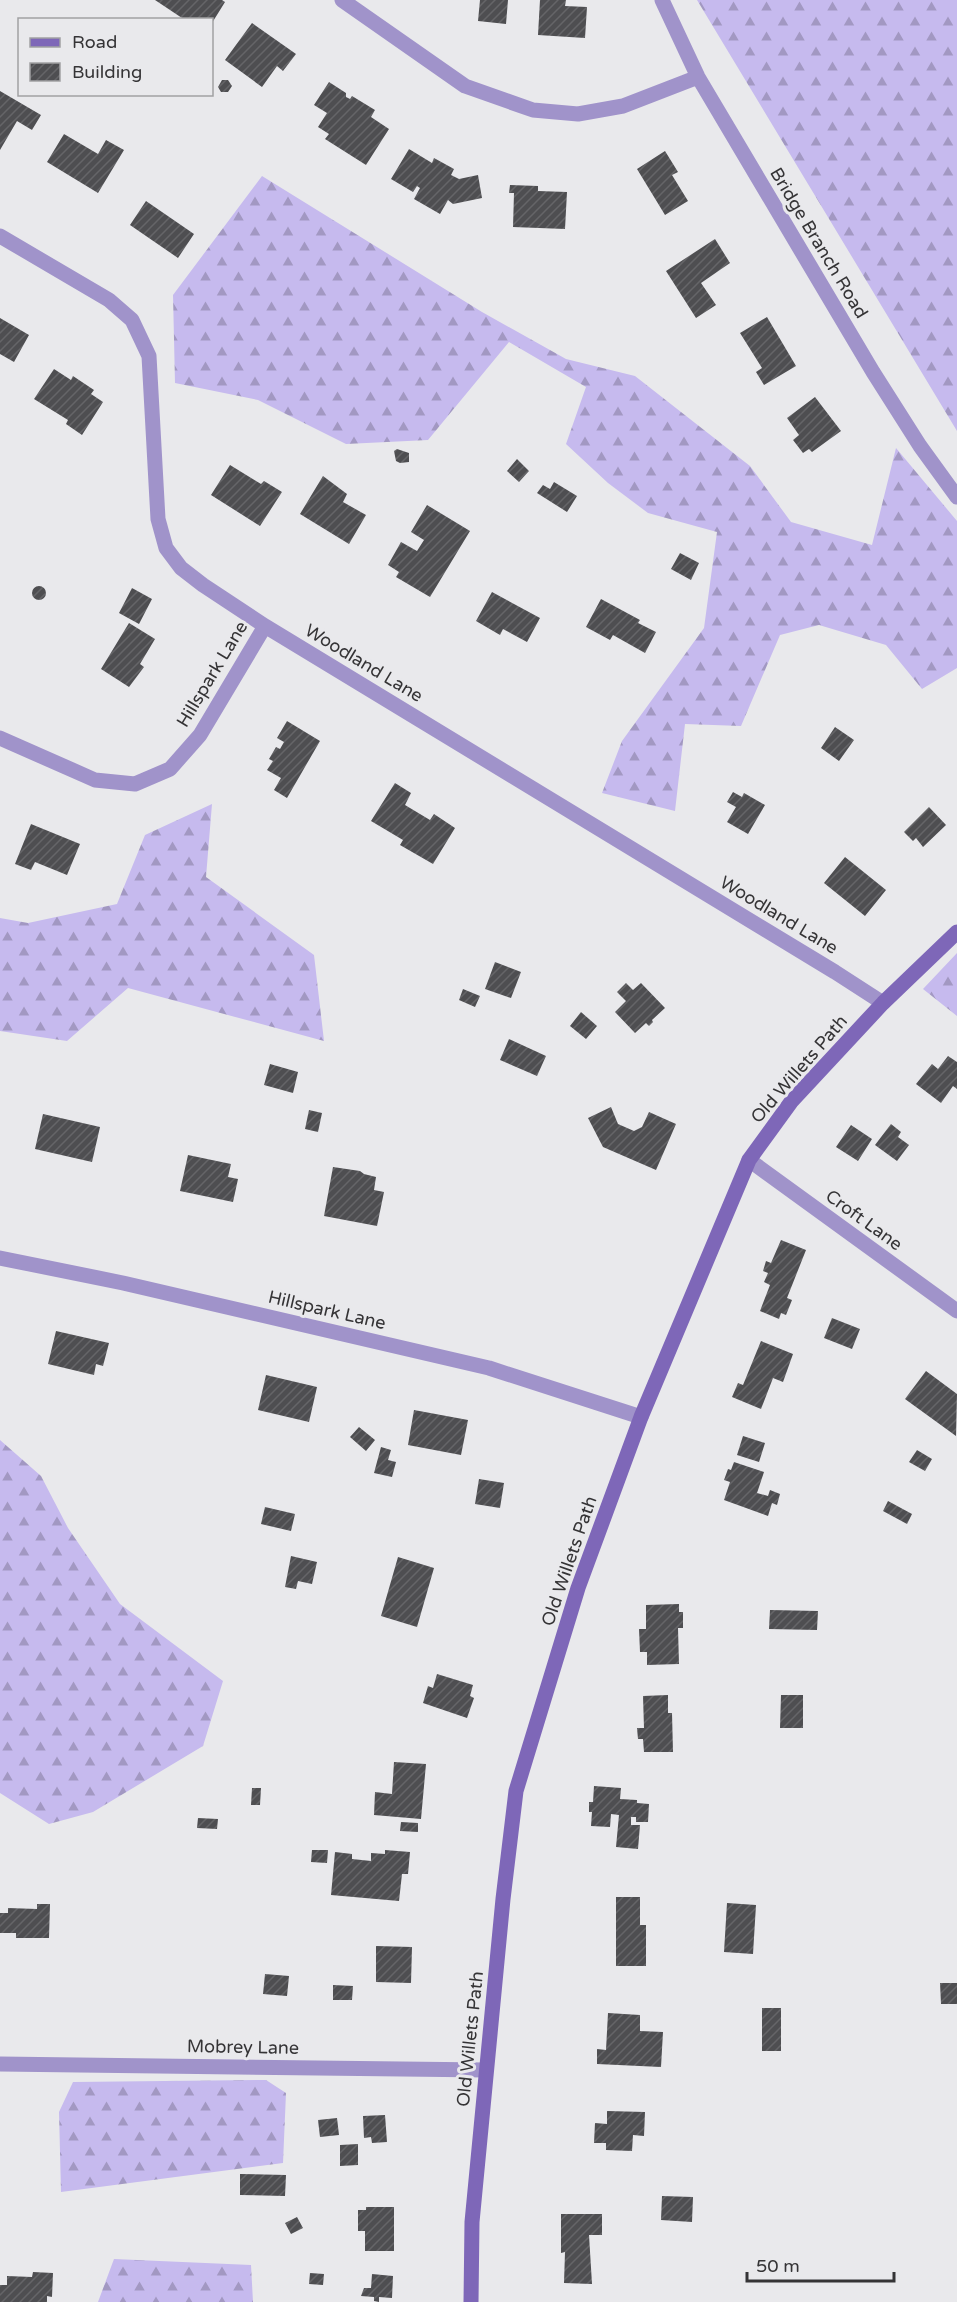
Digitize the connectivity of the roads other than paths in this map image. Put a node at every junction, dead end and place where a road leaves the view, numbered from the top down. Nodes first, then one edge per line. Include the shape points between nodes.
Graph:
1 (342, 0) edge
2 (662, 0) edge
3 (698, 77) junction
4 (0, 236) edge
5 (957, 497) edge
6 (264, 626) junction
7 (0, 738) edge
8 (957, 932) edge
9 (883, 1004) junction
10 (749, 1160) junction
11 (0, 1258) edge
12 (957, 1311) edge
13 (641, 1418) junction
14 (0, 2064) edge
15 (486, 2070) junction
16 (471, 2302) edge

1 - 3 street via 465,86 533,110 578,114 623,106
2 - 3 street, Bridge Branch Road
3 - 5 street, Bridge Branch Road via 873,372
4 - 6 street, Woodland Lane via 109,300 132,320 149,356 158,519 166,548 188,574
6 - 7 street, Hillspark Lane via 200,735 170,769 135,784 95,780
6 - 9 street, Woodland Lane
8 - 9 main road, Old Willets Path
9 - 10 main road, Old Willets Path via 791,1102
10 - 12 street, Croft Lane
10 - 13 main road, Old Willets Path
11 - 13 street, Hillspark Lane via 489,1368
13 - 15 main road, Old Willets Path via 576,1593 516,1791
14 - 15 street, Mobrey Lane
15 - 16 main road, Old Willets Path via 472,2222

